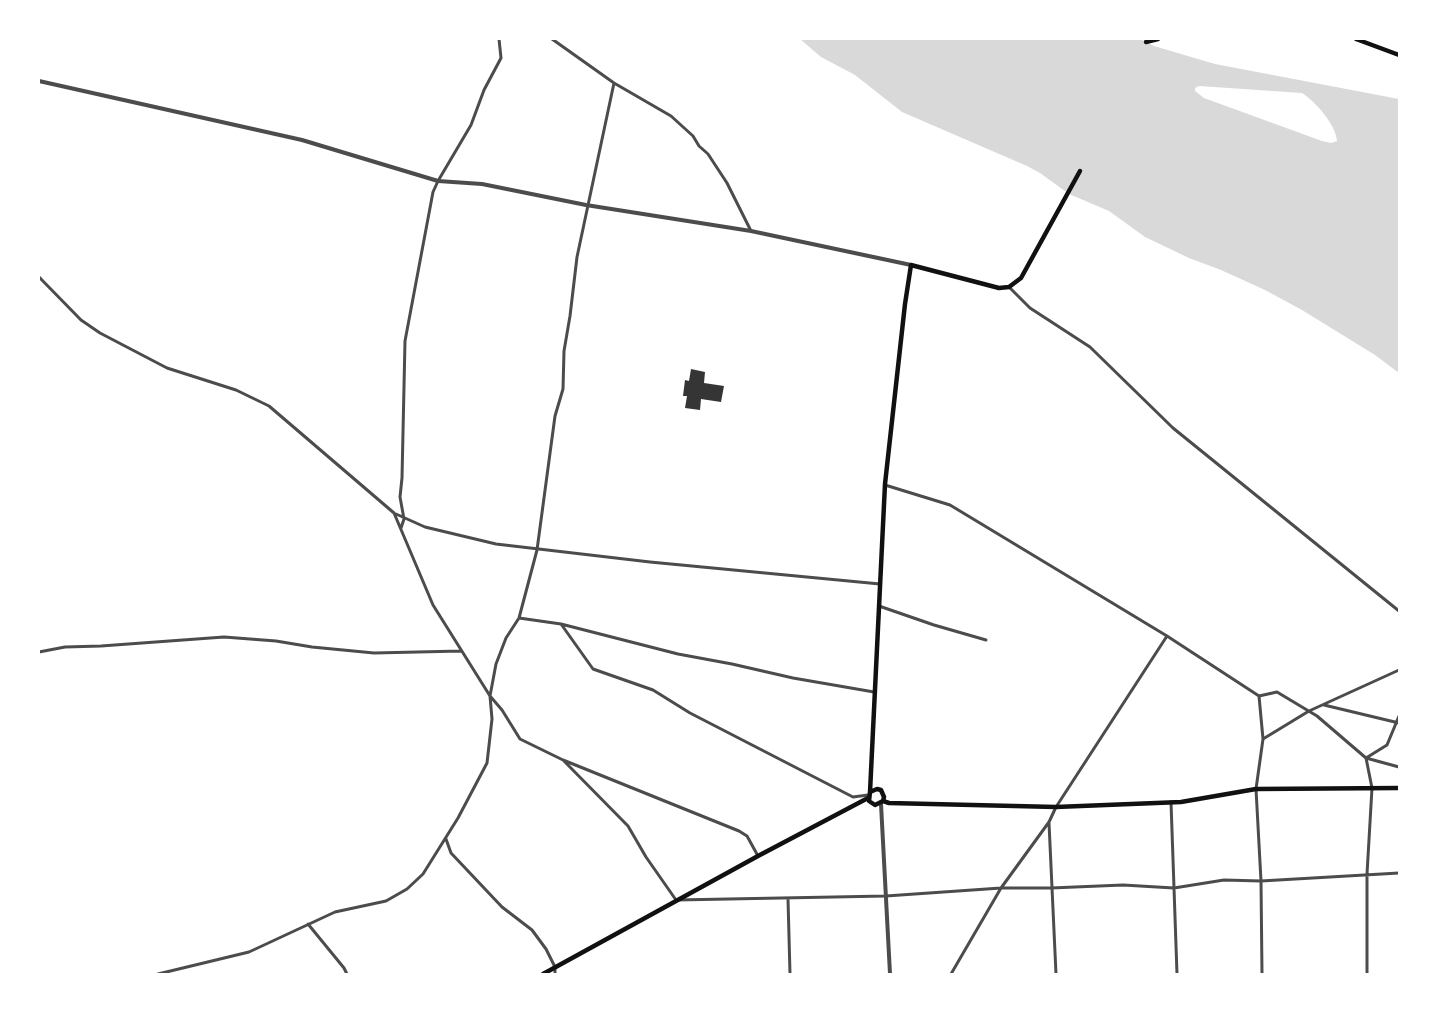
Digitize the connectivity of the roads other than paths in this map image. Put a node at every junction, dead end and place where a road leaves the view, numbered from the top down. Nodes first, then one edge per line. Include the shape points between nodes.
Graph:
1 (499, 39) edge
2 (552, 39) edge
3 (1158, 39) edge
4 (1356, 39) edge
5 (1146, 42) dead end
6 (1399, 55) edge
7 (39, 81) edge
8 (614, 83) junction
9 (1080, 171) dead end
10 (438, 181) junction
11 (586, 205) junction
12 (751, 231) junction
13 (911, 265) junction
14 (39, 277) edge
15 (1010, 287) junction
16 (885, 484) junction
17 (394, 513) junction
18 (404, 519) junction
19 (400, 529) junction
20 (537, 550) junction
21 (880, 584) junction
22 (879, 606) junction
23 (1399, 611) edge
24 (519, 618) junction
25 (561, 624) junction
26 (1167, 636) junction
27 (986, 640) dead end
28 (461, 651) junction
29 (39, 652) edge
30 (1399, 670) edge
31 (874, 692) junction
32 (490, 696) junction
33 (1259, 696) junction
34 (1322, 704) junction
35 (1308, 711) junction
36 (1399, 716) edge
37 (1398, 723) edge
38 (1263, 739) junction
39 (1366, 758) junction
40 (563, 760) junction
41 (1399, 767) edge
42 (1372, 788) junction
43 (1399, 788) edge
44 (1257, 789) junction
45 (869, 795) junction
46 (1171, 801) junction
47 (882, 802) junction
48 (1056, 807) junction
49 (1049, 822) junction
50 (446, 839) junction
51 (758, 855) junction
52 (1399, 873) edge
53 (1367, 874) junction
54 (1261, 881) junction
55 (1002, 888) junction
56 (1050, 888) junction
57 (1174, 888) junction
58 (886, 896) junction
59 (788, 899) junction
60 (676, 900) junction
61 (308, 924) junction
62 (555, 968) junction
63 (158, 974) edge
64 (347, 974) edge
65 (543, 974) edge
66 (555, 974) edge
67 (790, 974) edge
68 (890, 974) edge
69 (951, 974) edge
70 (1056, 974) edge
71 (1177, 974) edge
72 (1262, 974) edge
73 (1367, 974) edge

1 - 10 street via 501,58 471,124
2 - 8 street
3 - 5 main road
4 - 6 main road
7 - 10 street via 302,140
8 - 11 street
8 - 12 street via 671,116 693,136 727,183
9 - 15 main road via 1021,278
10 - 11 street via 482,184
10 - 18 street via 405,341 400,497
11 - 12 street
11 - 20 street
12 - 13 street
13 - 15 main road via 987,286
13 - 16 main road
14 - 17 street via 81,320 100,333 167,368 236,390 268,406
15 - 23 street via 1030,308 1090,347 1173,428
16 - 21 main road
16 - 26 street via 950,505
17 - 18 street
17 - 19 street
18 - 19 street
18 - 20 street via 454,536
19 - 28 street via 433,605
20 - 21 street
20 - 24 street
21 - 22 main road
22 - 27 street
22 - 31 main road
24 - 25 street
24 - 32 street via 496,664
25 - 31 street via 678,654
25 - 45 street via 593,669 653,690 853,797
26 - 33 street
26 - 48 street
28 - 29 street via 374,653 224,637 65,646
28 - 32 street
30 - 34 street
31 - 45 main road
32 - 40 street via 520,739
32 - 50 street via 492,718 486,763
33 - 35 street via 1277,692
33 - 38 street
34 - 35 street
34 - 37 street
35 - 38 street
35 - 39 street
36 - 37 street
37 - 39 street via 1387,745
38 - 44 street
39 - 41 street
39 - 42 street
40 - 51 street via 739,831 747,836
40 - 60 street via 628,826
42 - 43 main road
42 - 44 main road
42 - 53 street
44 - 46 main road
44 - 54 street
45 - 47 main road via 871,804
45 - 47 main road via 881,790
45 - 51 main road
46 - 48 main road
46 - 57 street
47 - 48 main road
47 - 58 street
48 - 49 street
49 - 55 street
49 - 56 street
50 - 61 street via 423,874 407,889 386,901 353,906
50 - 62 street via 451,854 502,907 532,930
51 - 60 main road
52 - 53 street
53 - 54 street
53 - 73 street
54 - 57 street via 1224,880
54 - 72 street
55 - 56 street
55 - 58 street
55 - 69 street
56 - 57 street
56 - 70 street
57 - 71 street
58 - 59 street
58 - 68 street
59 - 60 street
59 - 67 street
60 - 62 main road
61 - 63 street via 249,952
61 - 64 street
62 - 65 main road
62 - 66 street

